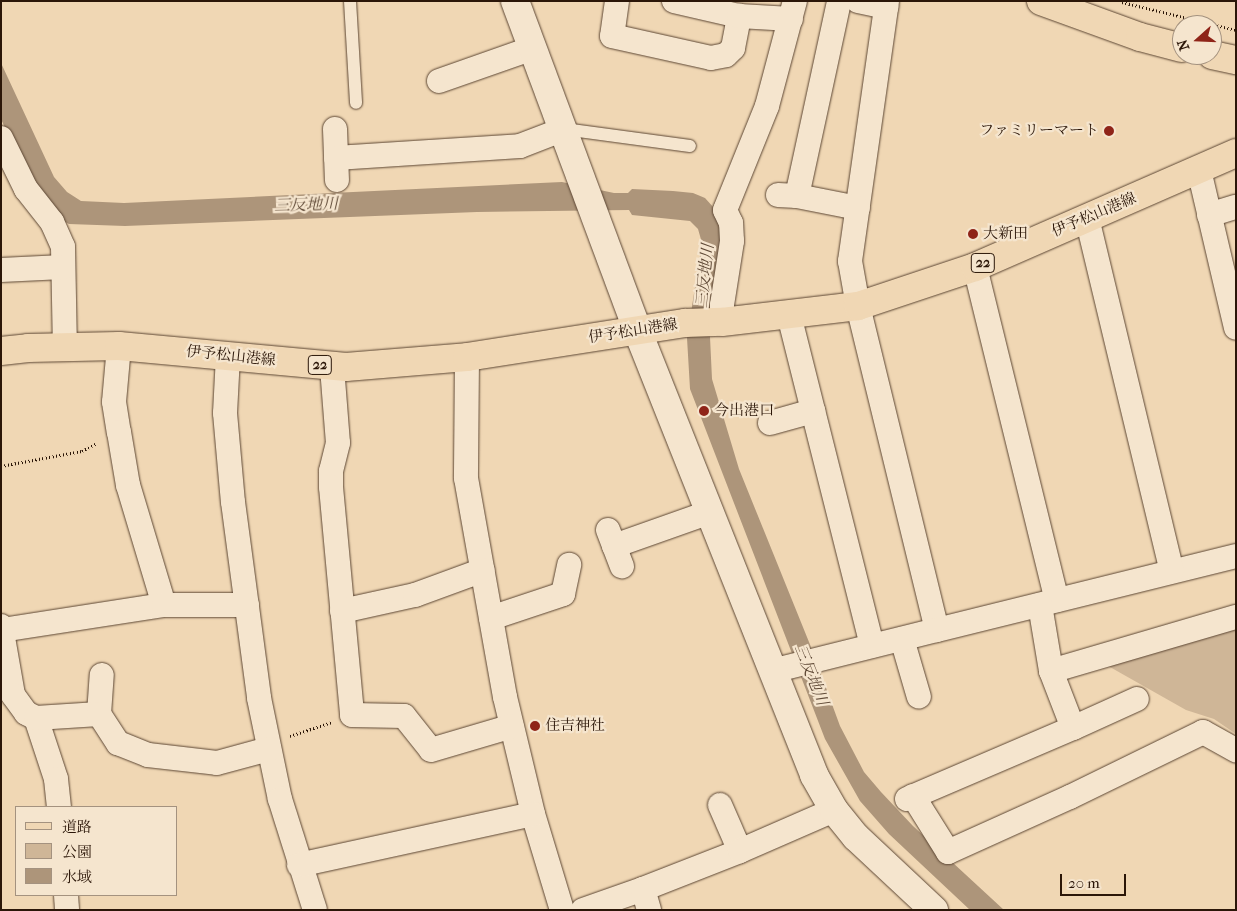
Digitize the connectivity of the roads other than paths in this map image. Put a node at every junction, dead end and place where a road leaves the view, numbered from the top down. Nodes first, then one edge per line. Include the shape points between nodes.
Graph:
1 (350, 1) edge
2 (514, 1) edge
3 (616, 1) edge
4 (674, 1) edge
5 (839, 1) edge
6 (858, 1) edge
7 (1042, 1) edge
8 (887, 4) edge
9 (793, 10) edge
10 (739, 16) junction
11 (1172, 45) edge
12 (532, 48) junction
13 (1222, 57) edge
14 (1236, 60) edge
15 (439, 81) dead end
16 (356, 103) dead end
17 (335, 129) dead end
18 (564, 129) junction
19 (1, 138) edge
20 (690, 146) dead end
21 (1236, 153) edge
22 (1199, 170) junction
23 (1236, 207) edge
24 (858, 208) junction
25 (1209, 215) junction
26 (1087, 218) junction
27 (63, 267) junction
28 (975, 267) junction
29 (1, 270) edge
30 (858, 306) junction
31 (789, 315) junction
32 (719, 322) junction
33 (1236, 328) edge
34 (638, 332) junction
35 (119, 346) junction
36 (65, 347) junction
37 (1, 351) edge
38 (228, 356) junction
39 (466, 356) junction
40 (332, 366) junction
41 (813, 411) junction
42 (770, 423) dead end
43 (710, 512) junction
44 (614, 547) dead end
45 (1236, 556) edge
46 (569, 565) dead end
47 (482, 570) junction
48 (1172, 571) junction
49 (1049, 602) junction
50 (164, 605) junction
51 (248, 605) junction
52 (342, 611) junction
53 (1236, 617) edge
54 (491, 618) junction
55 (2, 628) edge
56 (937, 630) junction
57 (902, 638) junction
58 (872, 646) junction
59 (777, 670) junction
60 (1051, 671) junction
61 (102, 675) dead end
62 (7, 695) edge
63 (919, 697) dead end
64 (1137, 698) dead end
65 (99, 714) junction
66 (36, 718) junction
67 (512, 726) junction
68 (1073, 728) junction
69 (269, 747) junction
70 (1236, 750) edge
71 (720, 805) dead end
72 (59, 806) edge
73 (834, 810) junction
74 (533, 814) junction
75 (740, 851) junction
76 (299, 865) junction
77 (66, 896) edge
78 (646, 899) edge
79 (566, 909) edge
80 (67, 910) edge
81 (316, 910) edge
82 (934, 910) edge

1 - 16 lane
2 - 12 street
3 - 10 street via 612,36 711,58 726,55 733,48
4 - 10 street
5 - 24 street via 787,196
6 - 8 street
7 - 11 main road
8 - 24 street
9 - 10 street
9 - 32 street via 766,106 725,210 731,223 732,241
12 - 15 street
12 - 18 street
13 - 14 main road
17 - 18 street via 336,168 428,162 520,146
18 - 20 lane
18 - 34 street
19 - 27 street via 26,189 59,234
21 - 22 main road, 伊予松山港線 / 22
22 - 25 street
22 - 26 main road, 伊予松山港線 / 22
23 - 25 street
24 - 30 street via 850,260
25 - 33 street
26 - 28 main road, 伊予松山港線 / 22
26 - 48 street
27 - 29 street
27 - 36 street
28 - 30 main road, 伊予松山港線 / 22
28 - 49 street
30 - 31 main road, 伊予松山港線 / 22
30 - 56 street
31 - 32 main road, 伊予松山港線 / 22
31 - 41 street
32 - 34 main road, 伊予松山港線 / 22 via 685,323
34 - 39 main road, 伊予松山港線 / 22
34 - 43 street
35 - 36 main road, 伊予松山港線 / 22
35 - 38 main road, 伊予松山港線 / 22
35 - 50 street via 114,402 128,485
36 - 37 main road, 伊予松山港線 / 22
38 - 40 main road, 伊予松山港線 / 22
38 - 51 street via 225,413
39 - 40 main road, 伊予松山港線 / 22
39 - 47 street via 466,478
40 - 52 street via 338,443 331,471 331,487
41 - 42 street
41 - 58 street
43 - 44 street
43 - 59 street
45 - 48 street
46 - 54 street via 563,594
47 - 52 street via 415,595
47 - 54 street
48 - 49 street
49 - 56 street
49 - 60 street
50 - 51 street
50 - 55 street
51 - 69 street via 259,698
52 - 67 street via 352,715 404,716 431,750
53 - 60 street
54 - 67 street
55 - 62 street
56 - 57 street
57 - 58 street
57 - 63 street
58 - 59 street
59 - 73 street via 814,775
60 - 68 street
61 - 65 street
62 - 66 street
64 - 68 street
65 - 66 street
65 - 69 street via 118,743 148,756 217,763
66 - 72 street via 56,779
67 - 74 street
68 - 70 street via 910,798 948,852 1203,732
69 - 76 street
71 - 75 street
73 - 75 street
73 - 82 street via 856,837
74 - 76 street
74 - 79 street
75 - 78 street
76 - 81 street
77 - 80 street
78 - 79 street

